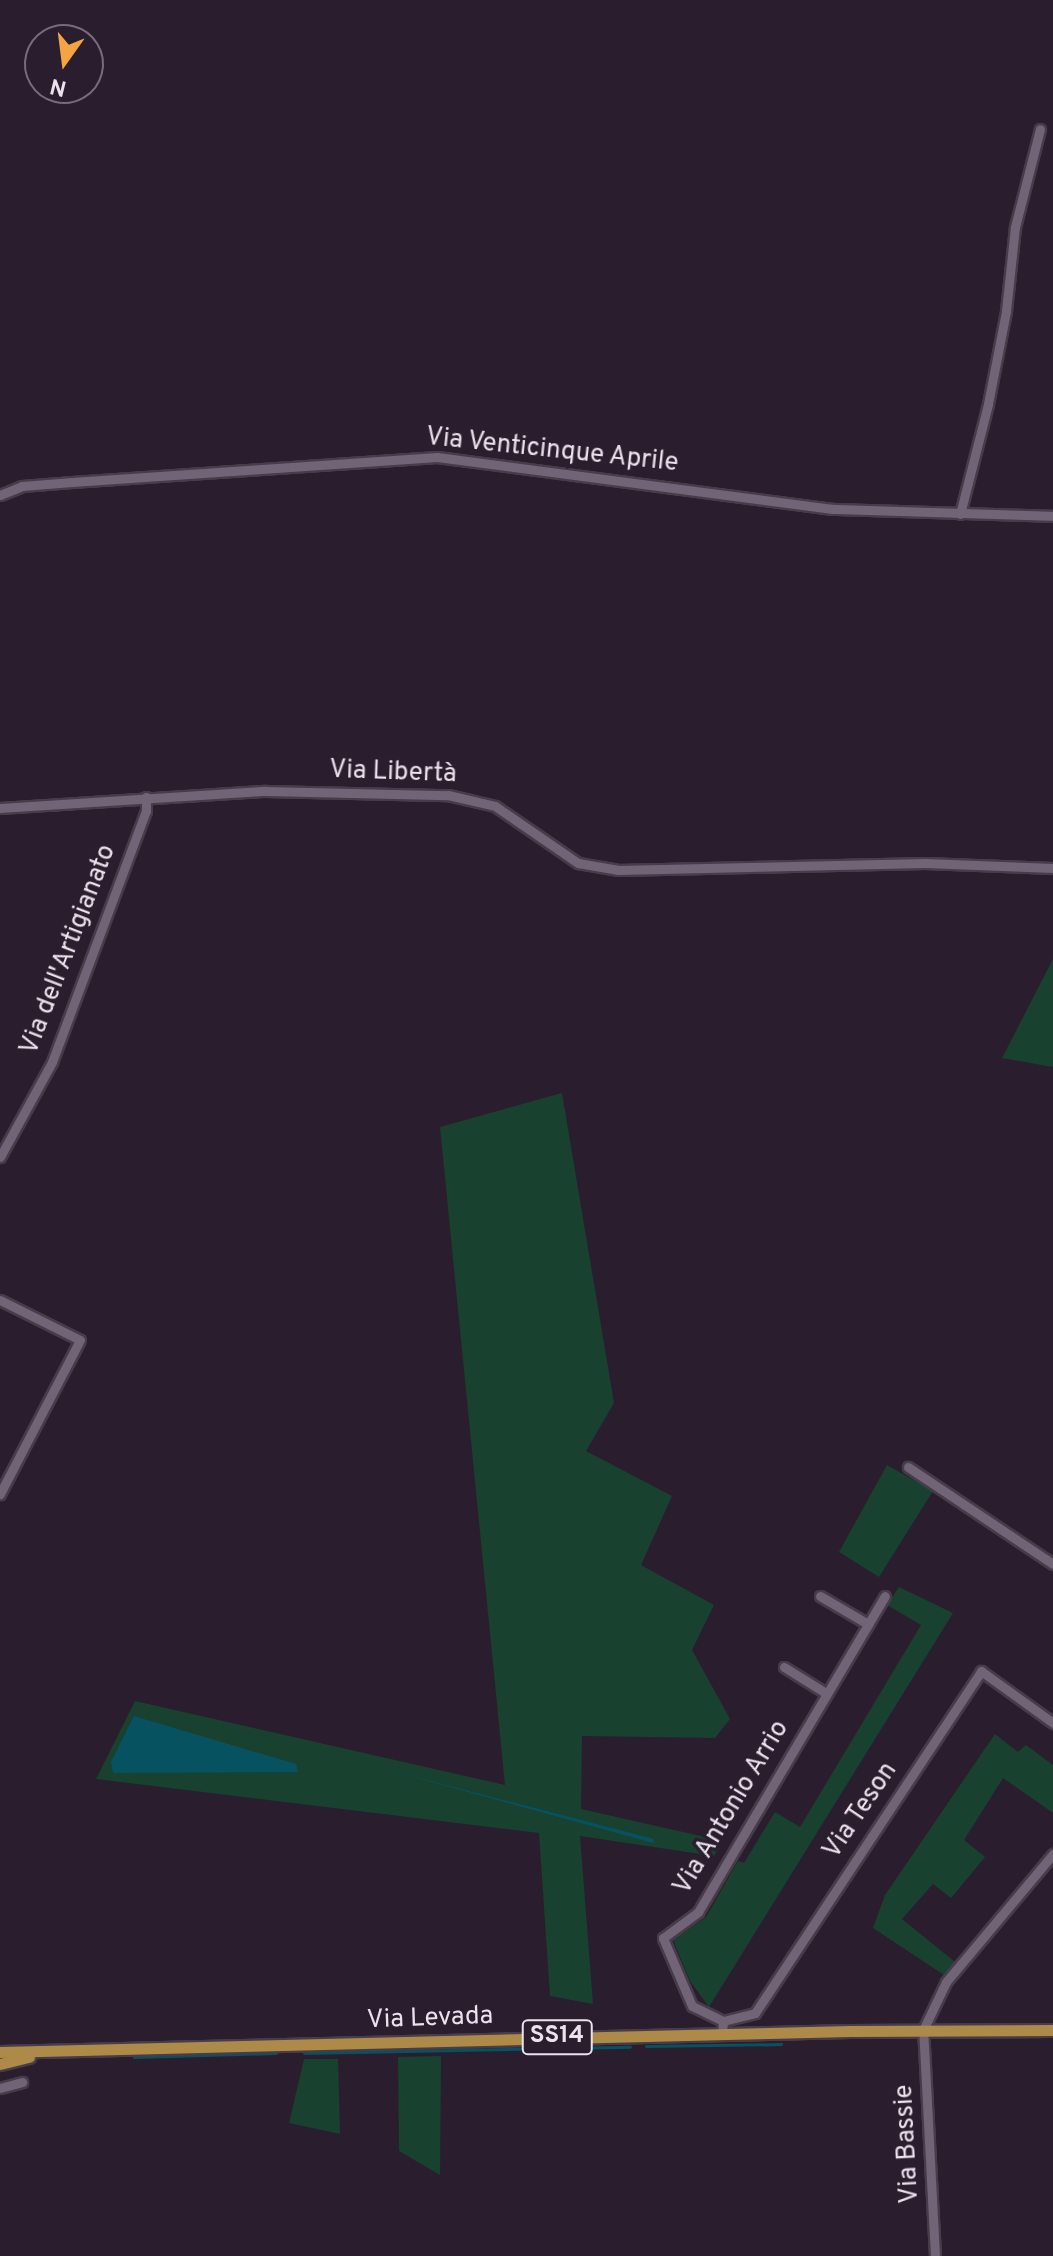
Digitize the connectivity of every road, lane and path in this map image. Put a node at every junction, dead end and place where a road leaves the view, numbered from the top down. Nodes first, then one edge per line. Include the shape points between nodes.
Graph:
1 (1040, 129) dead end
2 (0, 495) edge
3 (960, 514) junction
4 (1053, 516) edge
5 (146, 797) junction
6 (0, 808) edge
7 (1053, 868) edge
8 (0, 1157) edge
9 (0, 1300) edge
10 (908, 1467) dead end
11 (0, 1494) edge
12 (1053, 1564) edge
13 (820, 1596) dead end
14 (885, 1596) dead end
15 (868, 1624) junction
16 (784, 1667) dead end
17 (826, 1693) junction
18 (1053, 1723) edge
19 (1053, 1854) edge
20 (723, 2027) junction
21 (923, 2030) junction
22 (1053, 2030) edge
23 (0, 2052) edge
24 (61, 2054) junction
25 (0, 2064) edge
26 (22, 2082) dead end
27 (0, 2088) edge
28 (935, 2256) edge

1 - 3 street via 1015,227 988,404
2 - 3 street, Via Venticinque Aprile via 22,486 437,457 833,509
3 - 4 street, Via Venticinque Aprile
5 - 6 street, Via Libertà
5 - 7 street, Via Libertà via 265,791 464,797 495,806 578,863 618,870 925,863
5 - 8 street, Via dell'Artigianato via 146,811 52,1062
9 - 11 street via 80,1340
10 - 12 street
13 - 15 street
14 - 15 street, Via Antonio Arrio
15 - 17 street, Via Antonio Arrio
16 - 17 street
17 - 20 street, Via Antonio Arrio via 698,1912 663,1938 692,2006
18 - 20 street, Via Teson via 981,1671 755,2013
19 - 21 street via 946,1982
20 - 21 main road, Via Levada / SS14
20 - 24 main road, Via Levada / SS14
21 - 22 main road, Via Levada / SS14
21 - 28 street, Via Bassie
23 - 24 main road, Via Levada
24 - 25 main road, SS14
26 - 27 street

